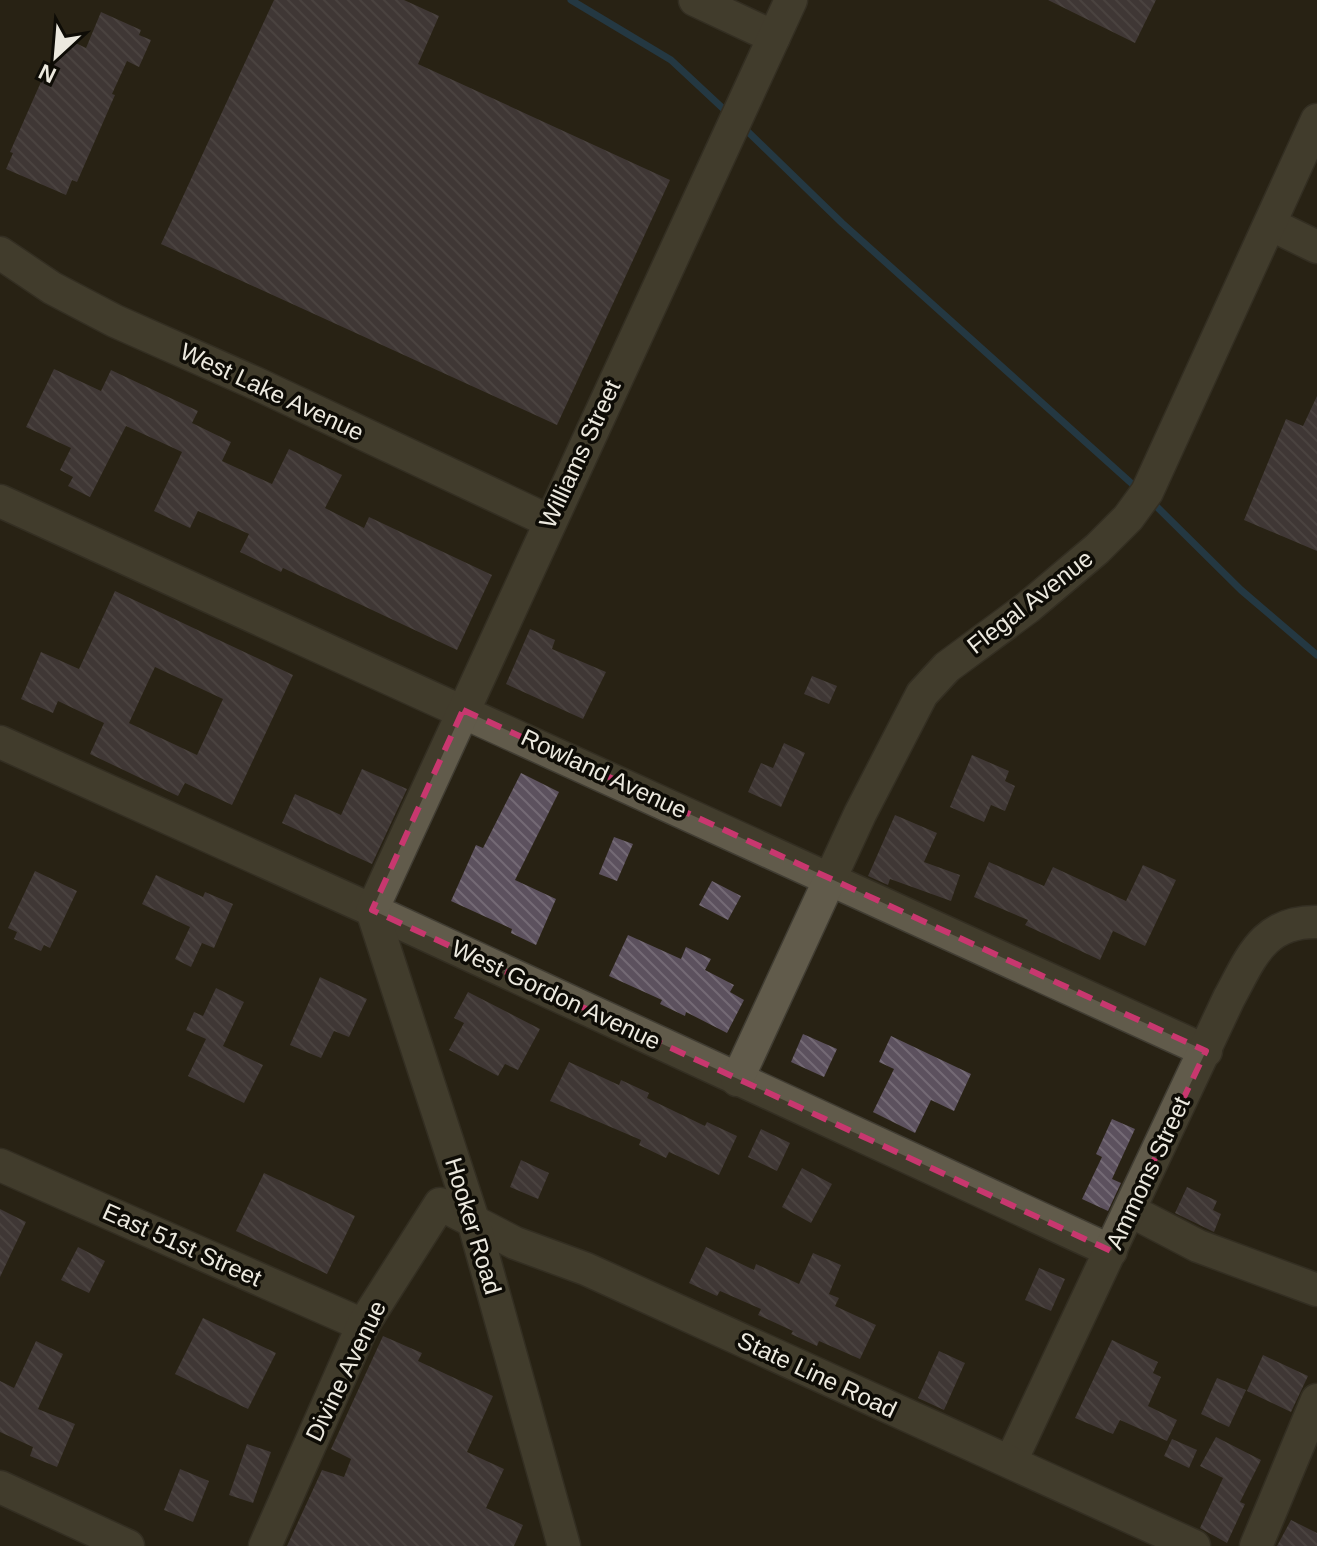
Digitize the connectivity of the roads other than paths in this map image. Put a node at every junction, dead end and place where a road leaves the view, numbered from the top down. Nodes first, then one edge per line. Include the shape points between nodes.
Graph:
1 (695, 0) edge
2 (791, 0) edge
3 (774, 37) junction
4 (1317, 120) edge
5 (1270, 224) junction
6 (1317, 247) edge
7 (0, 253) edge
8 (0, 501) edge
9 (549, 521) junction
10 (463, 710) junction
11 (0, 742) edge
12 (830, 878) junction
13 (372, 910) junction
14 (1317, 922) edge
15 (1206, 1051) junction
16 (737, 1080) junction
17 (0, 1165) edge
18 (440, 1204) joint
19 (1131, 1211) junction
20 (473, 1220) junction
21 (1111, 1251) junction
22 (1317, 1290) edge
23 (363, 1325) junction
24 (1317, 1400) edge
25 (1011, 1461) junction
26 (0, 1487) edge
27 (128, 1546) edge
28 (265, 1546) edge
29 (564, 1546) edge
30 (1194, 1546) edge
31 (1256, 1546) edge

1 - 3 street
2 - 3 street, Williams Street
3 - 9 street, Williams Street
4 - 5 street, Flegal Avenue
5 - 6 street
5 - 12 street, Flegal Avenue via 1147,492 1097,549 947,667 922,694
7 - 9 street, West Lake Avenue via 115,321
8 - 10 street, Rowland Avenue
9 - 10 street, Williams Street
10 - 12 street, Rowland Avenue
10 - 13 street, Williams Street
11 - 13 street, West Gordon Avenue
12 - 15 street, Rowland Avenue
12 - 16 street, Flegal Avenue
13 - 16 street, West Gordon Avenue
13 - 20 street, Hooker Road
14 - 15 street, Ammons Street via 1276,931 1257,947
15 - 19 street, Ammons Street
16 - 21 street, West Gordon Avenue
17 - 23 street, East 51st Street
18 - 20 street, State Line Road
18 - 23 street, Divine Avenue
19 - 21 street, Ammons Street
19 - 22 street via 1198,1246
20 - 25 street, State Line Road
20 - 29 street, Hooker Road
21 - 25 street, Ammons Street
23 - 28 street, Divine Avenue
24 - 31 street
25 - 30 street, State Line Road
26 - 27 street

